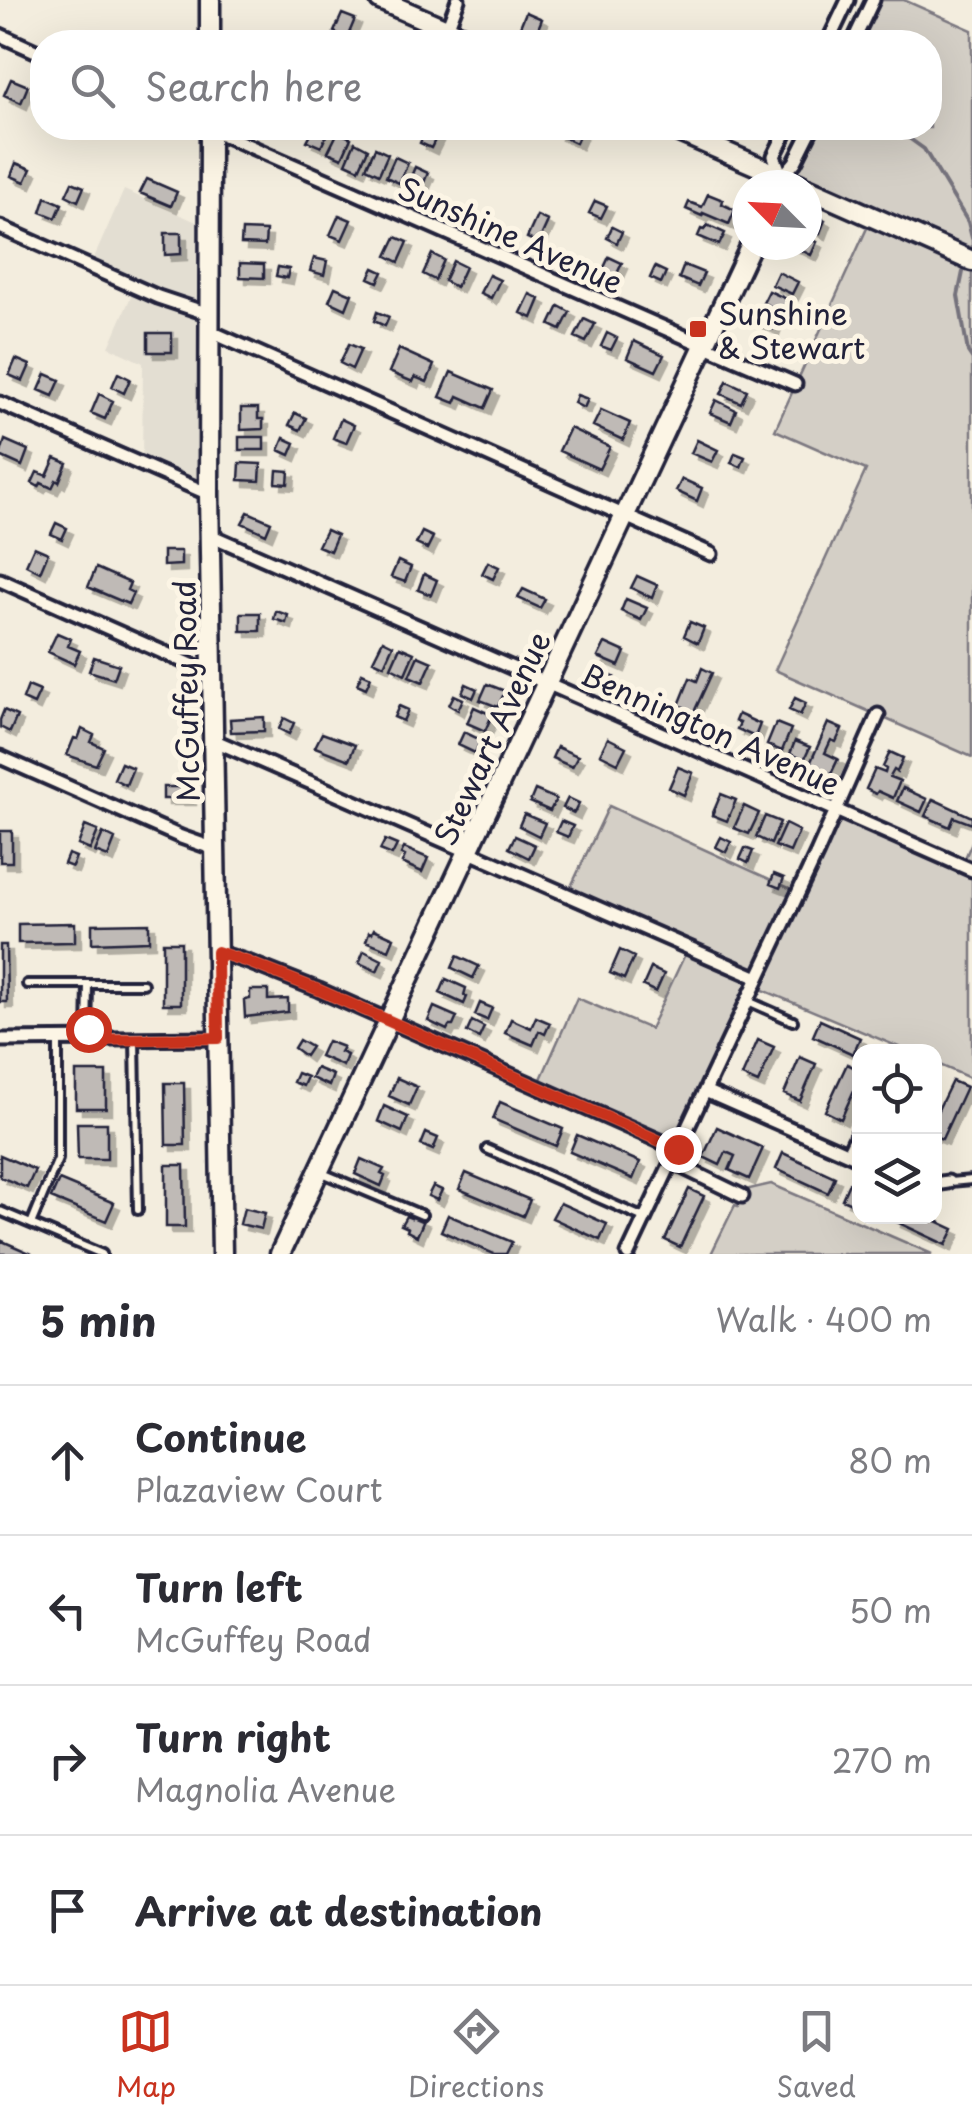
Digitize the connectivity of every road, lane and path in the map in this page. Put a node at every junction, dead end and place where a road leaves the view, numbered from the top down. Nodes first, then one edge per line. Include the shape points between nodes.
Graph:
1 (210, 0) edge
2 (380, 0) edge
3 (458, 0) edge
4 (851, 0) edge
5 (872, 4) edge
6 (210, 30) edge
7 (446, 30) joint
8 (835, 30) edge
9 (859, 30) edge
10 (0, 36) edge
11 (30, 49) edge
12 (209, 140) edge
13 (236, 140) edge
14 (695, 140) edge
15 (782, 140) edge
16 (806, 140) edge
17 (757, 170) edge
18 (777, 170) edge
19 (789, 170) edge
20 (822, 194) edge
21 (0, 227) edge
22 (744, 260) edge
23 (972, 260) edge
24 (209, 322) junction
25 (704, 346) junction
26 (795, 384) dead end
27 (0, 403) edge
28 (210, 494) junction
29 (625, 515) junction
30 (210, 535) junction
31 (711, 554) dead end
32 (0, 580) edge
33 (212, 674) junction
34 (547, 684) junction
35 (878, 716) dead end
36 (214, 740) junction
37 (0, 757) edge
38 (836, 810) junction
39 (215, 849) junction
40 (468, 852) junction
41 (972, 870) edge
42 (217, 952) junction
43 (758, 978) junction
44 (27, 984) dead end
45 (88, 984) junction
46 (143, 984) dead end
47 (747, 1001) junction
48 (792, 1021) dead end
49 (389, 1023) junction
50 (218, 1038) junction
51 (135, 1039) junction
52 (0, 1040) edge
53 (87, 1040) junction
54 (58, 1041) junction
55 (705, 1091) junction
56 (855, 1134) edge
57 (488, 1149) dead end
58 (678, 1149) junction
59 (846, 1153) junction
60 (852, 1156) edge
61 (672, 1162) junction
62 (319, 1171) junction
63 (972, 1180) edge
64 (948, 1182) joint
65 (942, 1183) edge
66 (742, 1196) dead end
67 (138, 1210) dead end
68 (0, 1211) edge
69 (422, 1215) dead end
70 (645, 1219) junction
71 (31, 1224) junction
72 (286, 1252) edge
73 (102, 1254) edge
74 (222, 1254) edge
75 (628, 1254) edge

1 - 6 street
2 - 7 street
3 - 7 street
4 - 5 street
4 - 8 street
5 - 9 street
10 - 11 street
12 - 24 street, McGuffey Road
13 - 25 street, Sunshine Avenue
14 - 17 street
15 - 18 street via 774,156
16 - 19 street
20 - 23 street
21 - 24 street
22 - 25 street, Stewart Avenue
24 - 28 street, McGuffey Road
24 - 29 street
25 - 26 street, Sunshine Avenue
25 - 29 street, Stewart Avenue
27 - 28 street
28 - 30 street, McGuffey Road
29 - 31 street
29 - 34 street, Stewart Avenue
30 - 33 street, McGuffey Road
30 - 34 street, Bennington Avenue
32 - 33 street
33 - 36 street, McGuffey Road
34 - 38 street, Bennington Avenue
34 - 40 street, Stewart Avenue
35 - 38 street
36 - 39 street, McGuffey Road
36 - 40 street
37 - 39 street
38 - 41 street, Bennington Avenue
38 - 43 street
39 - 42 street, McGuffey Road
40 - 43 street
40 - 49 street, Stewart Avenue
42 - 49 street
42 - 50 street, McGuffey Road
43 - 47 street
44 - 45 lane
45 - 46 lane
45 - 53 lane
47 - 48 lane
47 - 55 street
49 - 58 street
49 - 62 street, Stewart Avenue
50 - 51 street
50 - 74 street, McGuffey Road
51 - 53 street
51 - 67 lane
52 - 54 street
53 - 54 street
54 - 71 lane via 58,1159
55 - 58 street
55 - 59 street
56 - 59 lane
57 - 70 lane
58 - 61 street
59 - 60 street
61 - 66 street
61 - 70 street
62 - 69 lane
62 - 72 street, Stewart Avenue
63 - 64 lane
64 - 65 street
68 - 71 lane
70 - 75 street
71 - 73 lane

